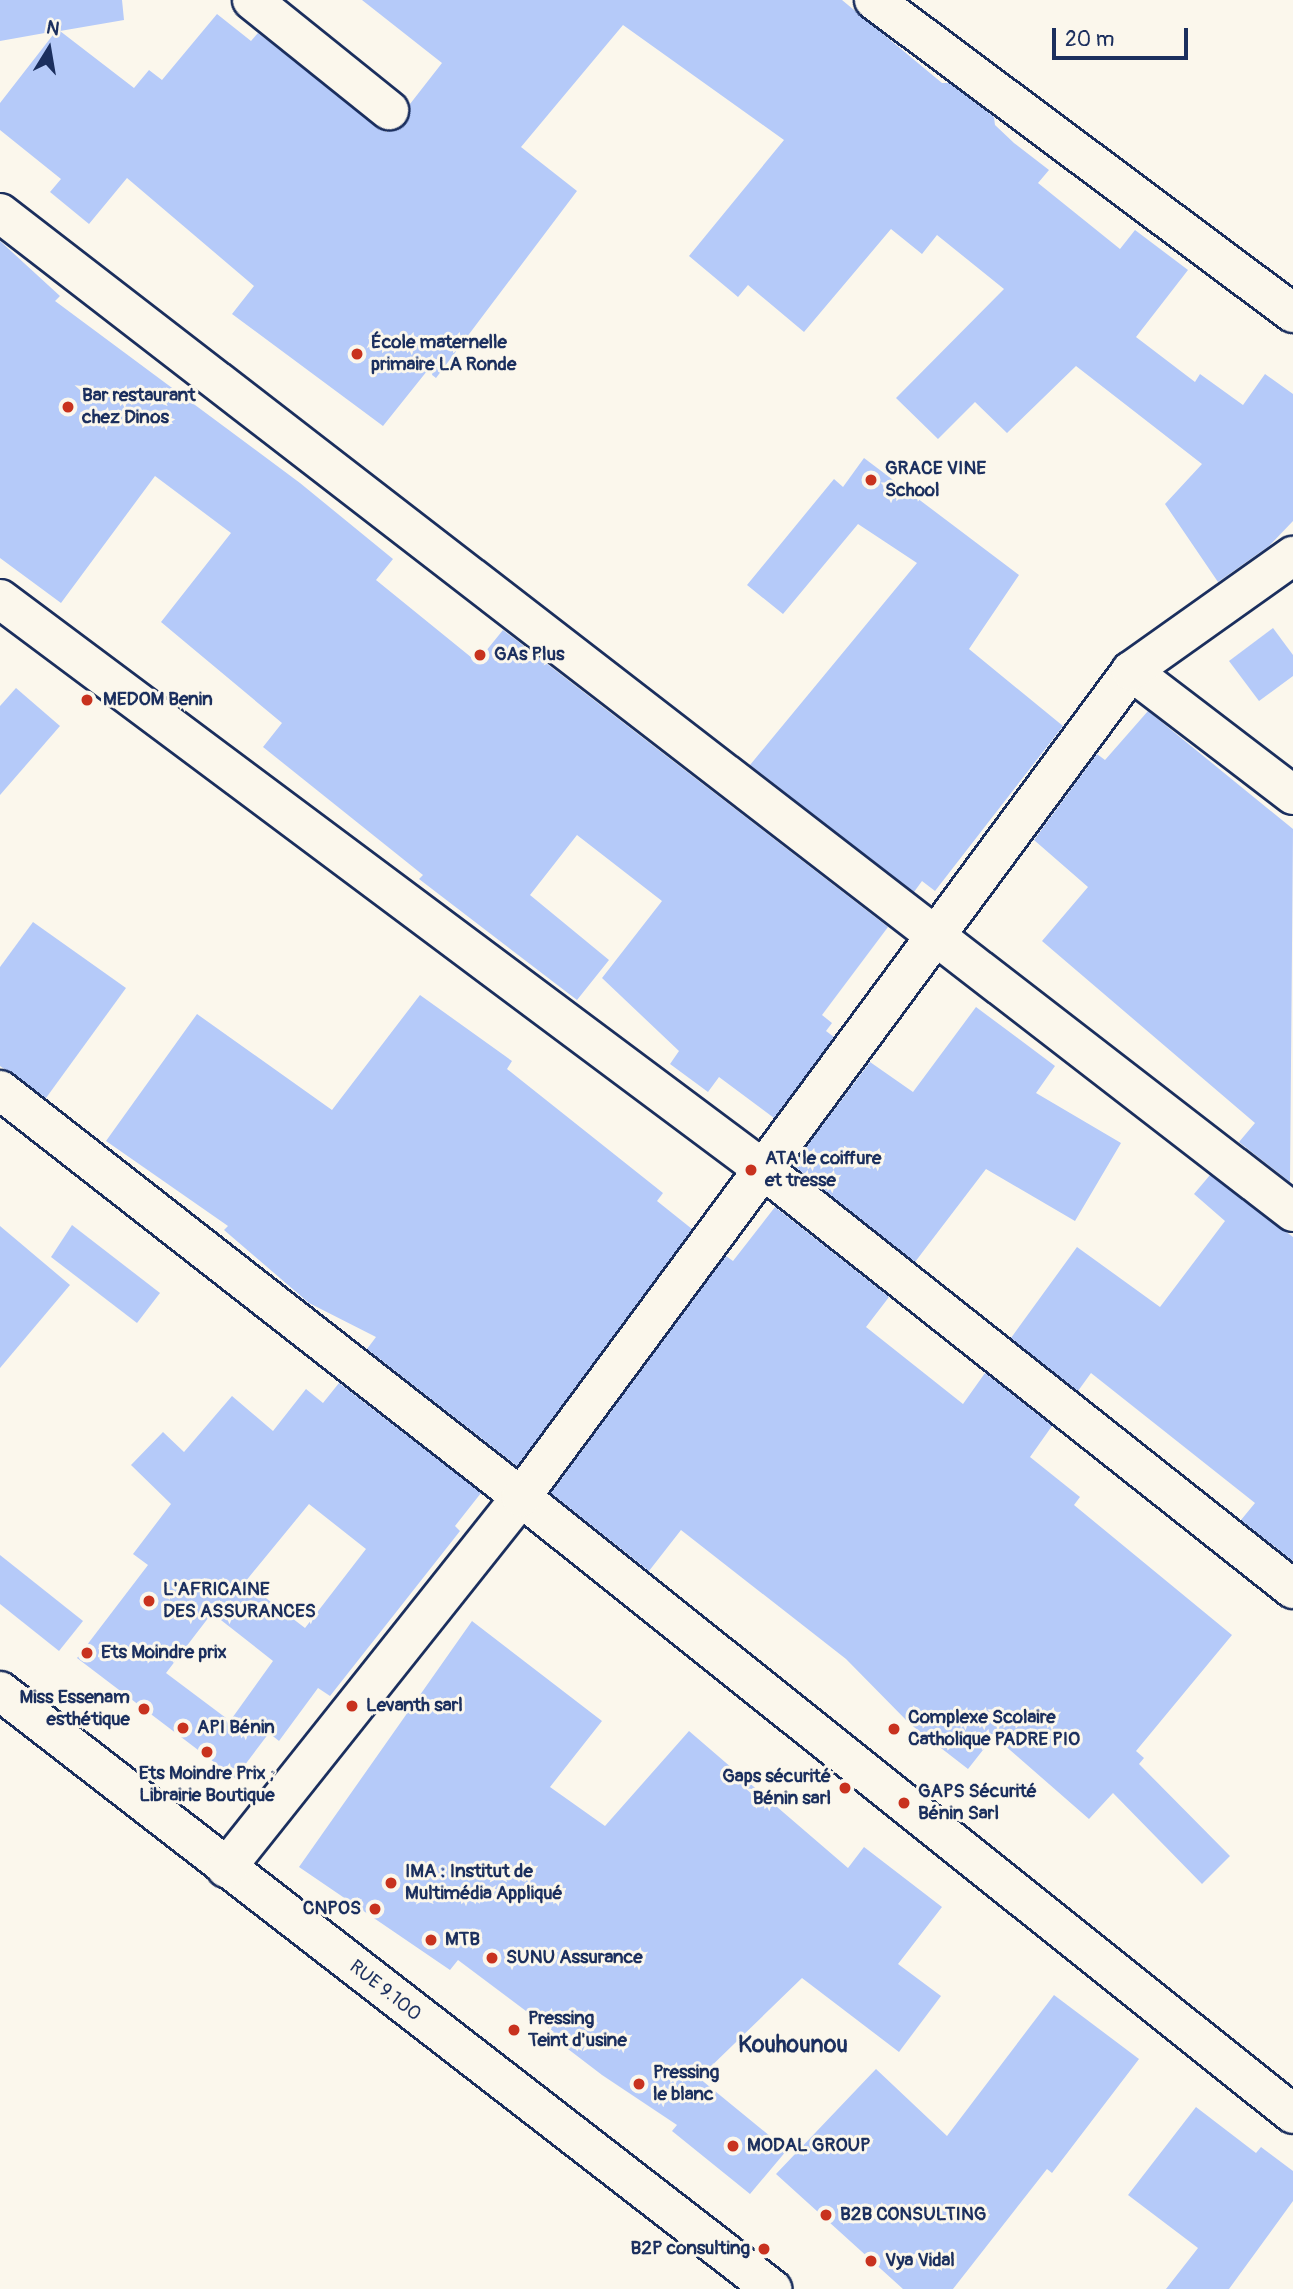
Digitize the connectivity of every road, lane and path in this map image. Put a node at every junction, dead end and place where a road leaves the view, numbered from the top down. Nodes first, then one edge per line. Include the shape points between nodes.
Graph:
1 (252, 0) edge
2 (874, 0) edge
3 (389, 110) dead end
4 (0, 213) edge
5 (1293, 313) edge
6 (1293, 556) edge
7 (0, 599) edge
8 (1131, 671) junction
9 (1293, 795) edge
10 (935, 934) junction
11 (0, 1090) edge
12 (764, 1170) junction
13 (1293, 1212) edge
14 (521, 1497) junction
15 (1293, 1589) edge
16 (0, 1691) edge
17 (226, 1868) junction
18 (1293, 2115) edge
19 (772, 2289) edge

1 - 3 street
2 - 5 street
4 - 10 street
6 - 8 street
7 - 12 street
8 - 9 street
8 - 10 street
10 - 12 street
10 - 13 street
11 - 14 street
12 - 14 street
12 - 15 street
14 - 17 street
14 - 18 street
16 - 17 street, RUE 9.100
17 - 19 street, RUE 9.100

